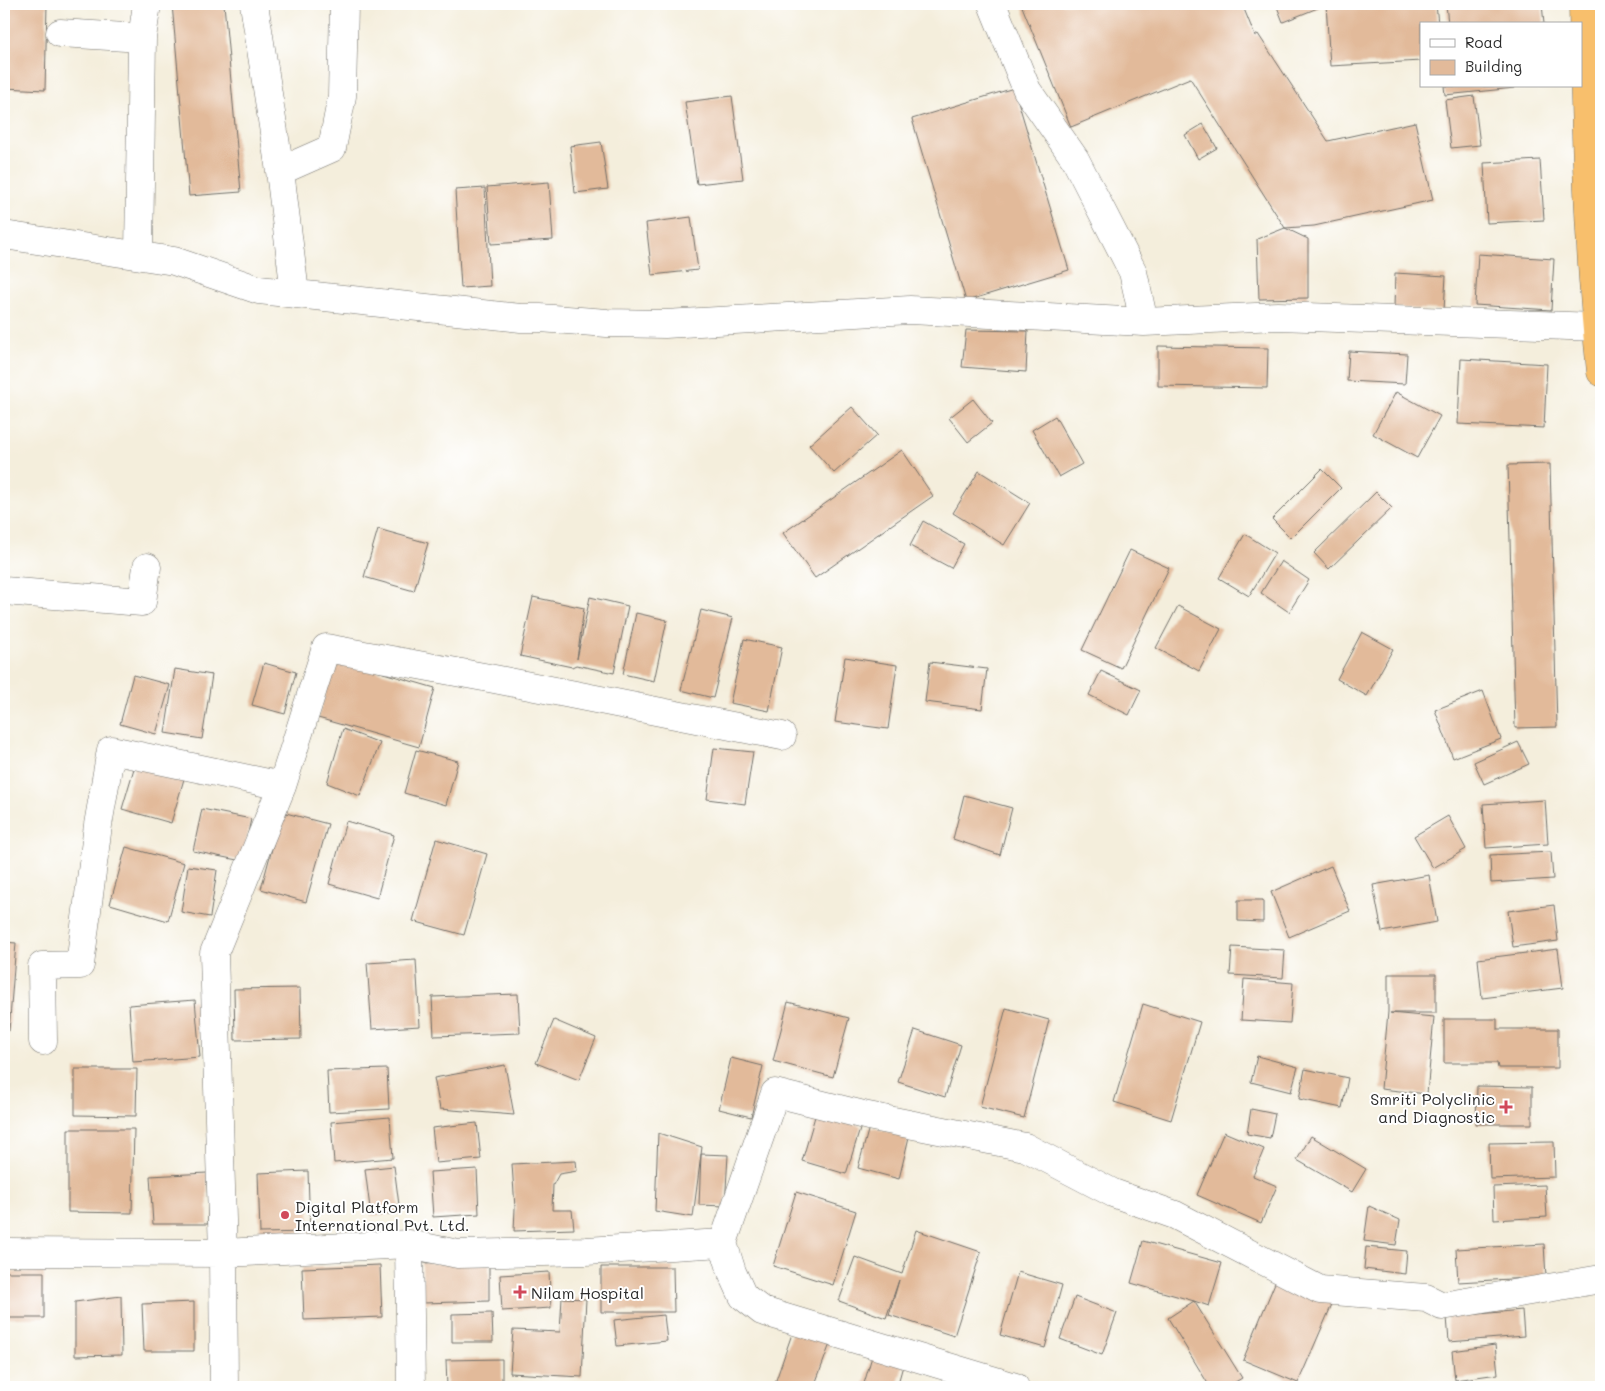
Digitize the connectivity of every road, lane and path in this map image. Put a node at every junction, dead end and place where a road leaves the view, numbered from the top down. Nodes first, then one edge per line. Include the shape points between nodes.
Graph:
1 (147, 4) edge
2 (254, 4) edge
3 (344, 4) edge
4 (992, 4) edge
5 (1583, 4) edge
6 (60, 33) dead end
7 (142, 38) junction
8 (1593, 131) edge
9 (280, 172) junction
10 (4, 235) edge
11 (139, 255) junction
12 (295, 293) junction
13 (1144, 322) junction
14 (1596, 327) junction
15 (1601, 372) edge
16 (146, 567) dead end
17 (4, 591) edge
18 (782, 736) dead end
19 (282, 786) junction
20 (44, 1041) dead end
21 (723, 1243) junction
22 (409, 1244) junction
23 (4, 1252) edge
24 (223, 1253) junction
25 (1601, 1279) edge
26 (224, 1387) edge
27 (411, 1387) edge
28 (1015, 1387) edge

1 - 7 street
2 - 9 street
3 - 9 street via 342,96 332,148
4 - 13 street via 1027,90 1075,159 1133,272
5 - 8 highway
6 - 7 street
7 - 11 street
8 - 14 highway
9 - 12 street
10 - 11 street
11 - 12 street via 174,261 259,290
12 - 13 street via 521,318 606,323 665,324 910,310
13 - 14 street via 1278,316
14 - 15 highway
16 - 17 street via 142,602
18 - 19 street via 326,648
19 - 20 street via 111,750 80,965 42,966
19 - 24 street via 214,953
21 - 22 street via 458,1254
21 - 25 street via 775,1093 868,1116 1025,1147 1113,1193 1175,1215 1320,1290 1426,1298 1442,1306
21 - 28 street via 743,1296 762,1311
22 - 24 street
22 - 27 street
23 - 24 street
24 - 26 street

